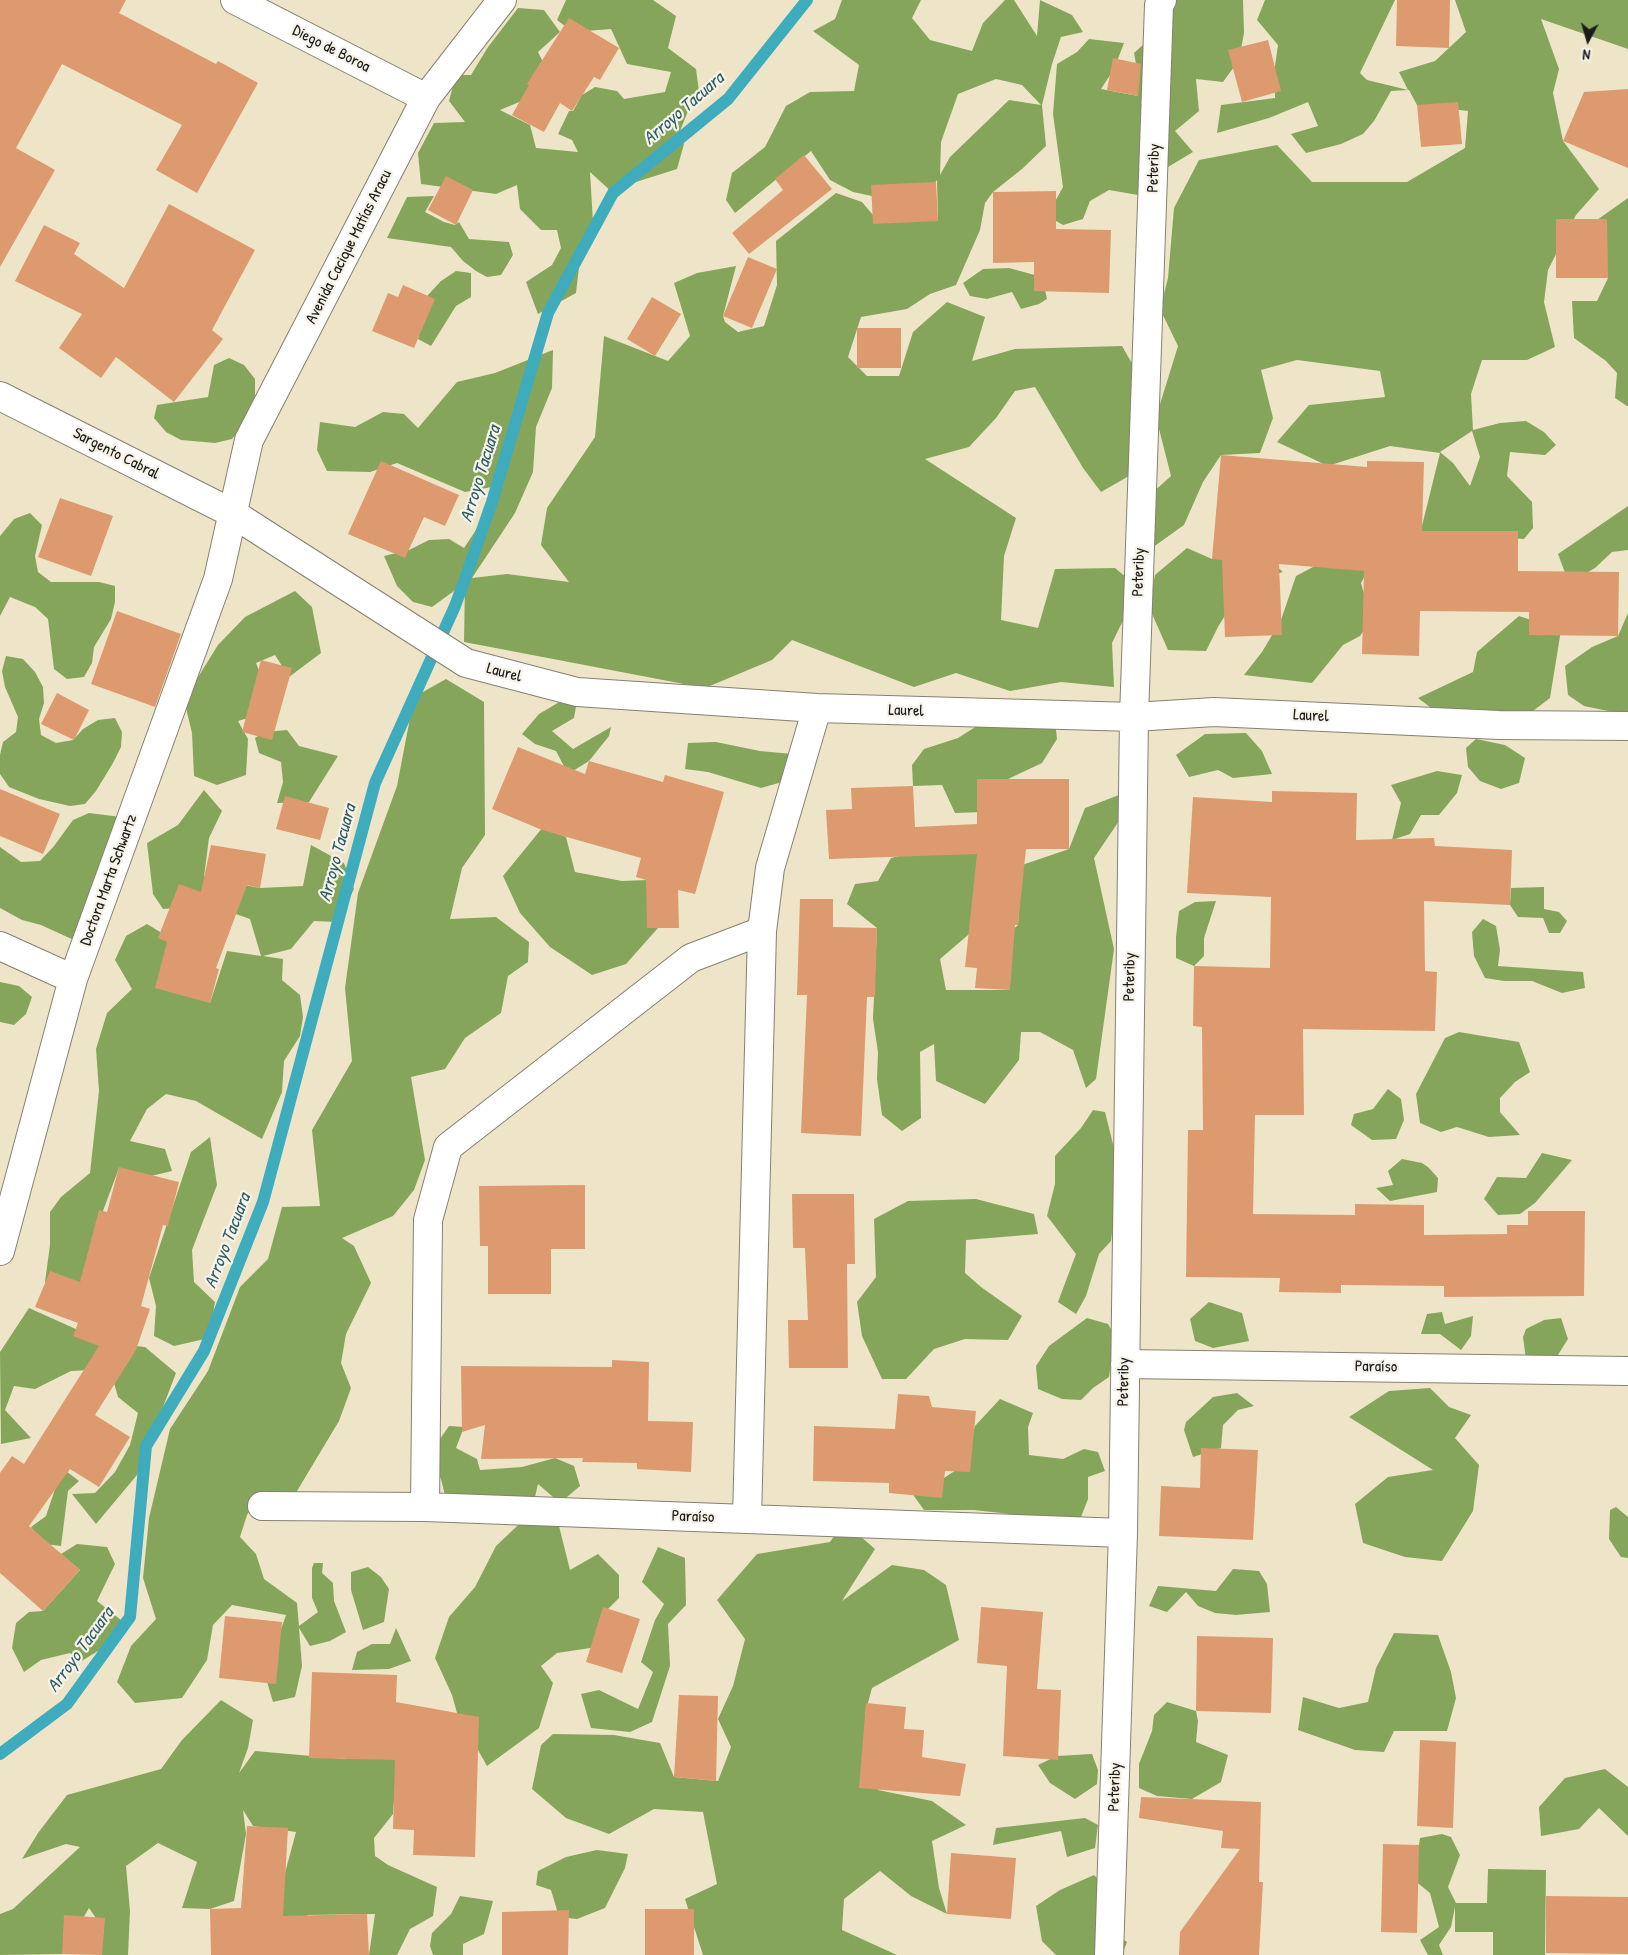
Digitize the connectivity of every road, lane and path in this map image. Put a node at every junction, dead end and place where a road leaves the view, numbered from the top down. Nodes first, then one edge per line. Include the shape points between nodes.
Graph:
1 (235, 0) edge
2 (502, 0) edge
3 (1162, 0) edge
4 (426, 98) junction
5 (0, 396) edge
6 (232, 513) junction
7 (817, 708) junction
8 (1134, 717) junction
9 (1628, 726) edge
10 (762, 930) junction
11 (0, 946) edge
12 (73, 979) junction
13 (0, 1251) edge
14 (1125, 1364) junction
15 (1628, 1371) edge
16 (262, 1506) dead end
17 (424, 1507) junction
18 (747, 1519) junction
19 (1122, 1533) junction
20 (1109, 1955) edge

1 - 4 street, Diego de Boroa
2 - 4 street, Avenida Cacique Matías Aracu
3 - 8 street, Peteriby
4 - 6 street, Avenida Cacique Matías Aracu via 249,440
5 - 6 street, Sargento Cabral
6 - 7 street, Laurel via 466,663 576,692
6 - 12 street, Doctora Marta Schwartz via 218,579
7 - 8 street, Laurel
7 - 10 street via 770,868
8 - 9 street, Laurel via 1214,712 1499,725
8 - 14 street, Peteriby
10 - 17 street via 691,958 448,1147 428,1220
10 - 18 street
11 - 12 street
12 - 13 street, Doctora Marta Schwartz
14 - 15 street, Paraíso
14 - 19 street, Peteriby
16 - 17 street, Paraíso
17 - 18 street, Paraíso
18 - 19 street, Paraíso
19 - 20 street, Peteriby

